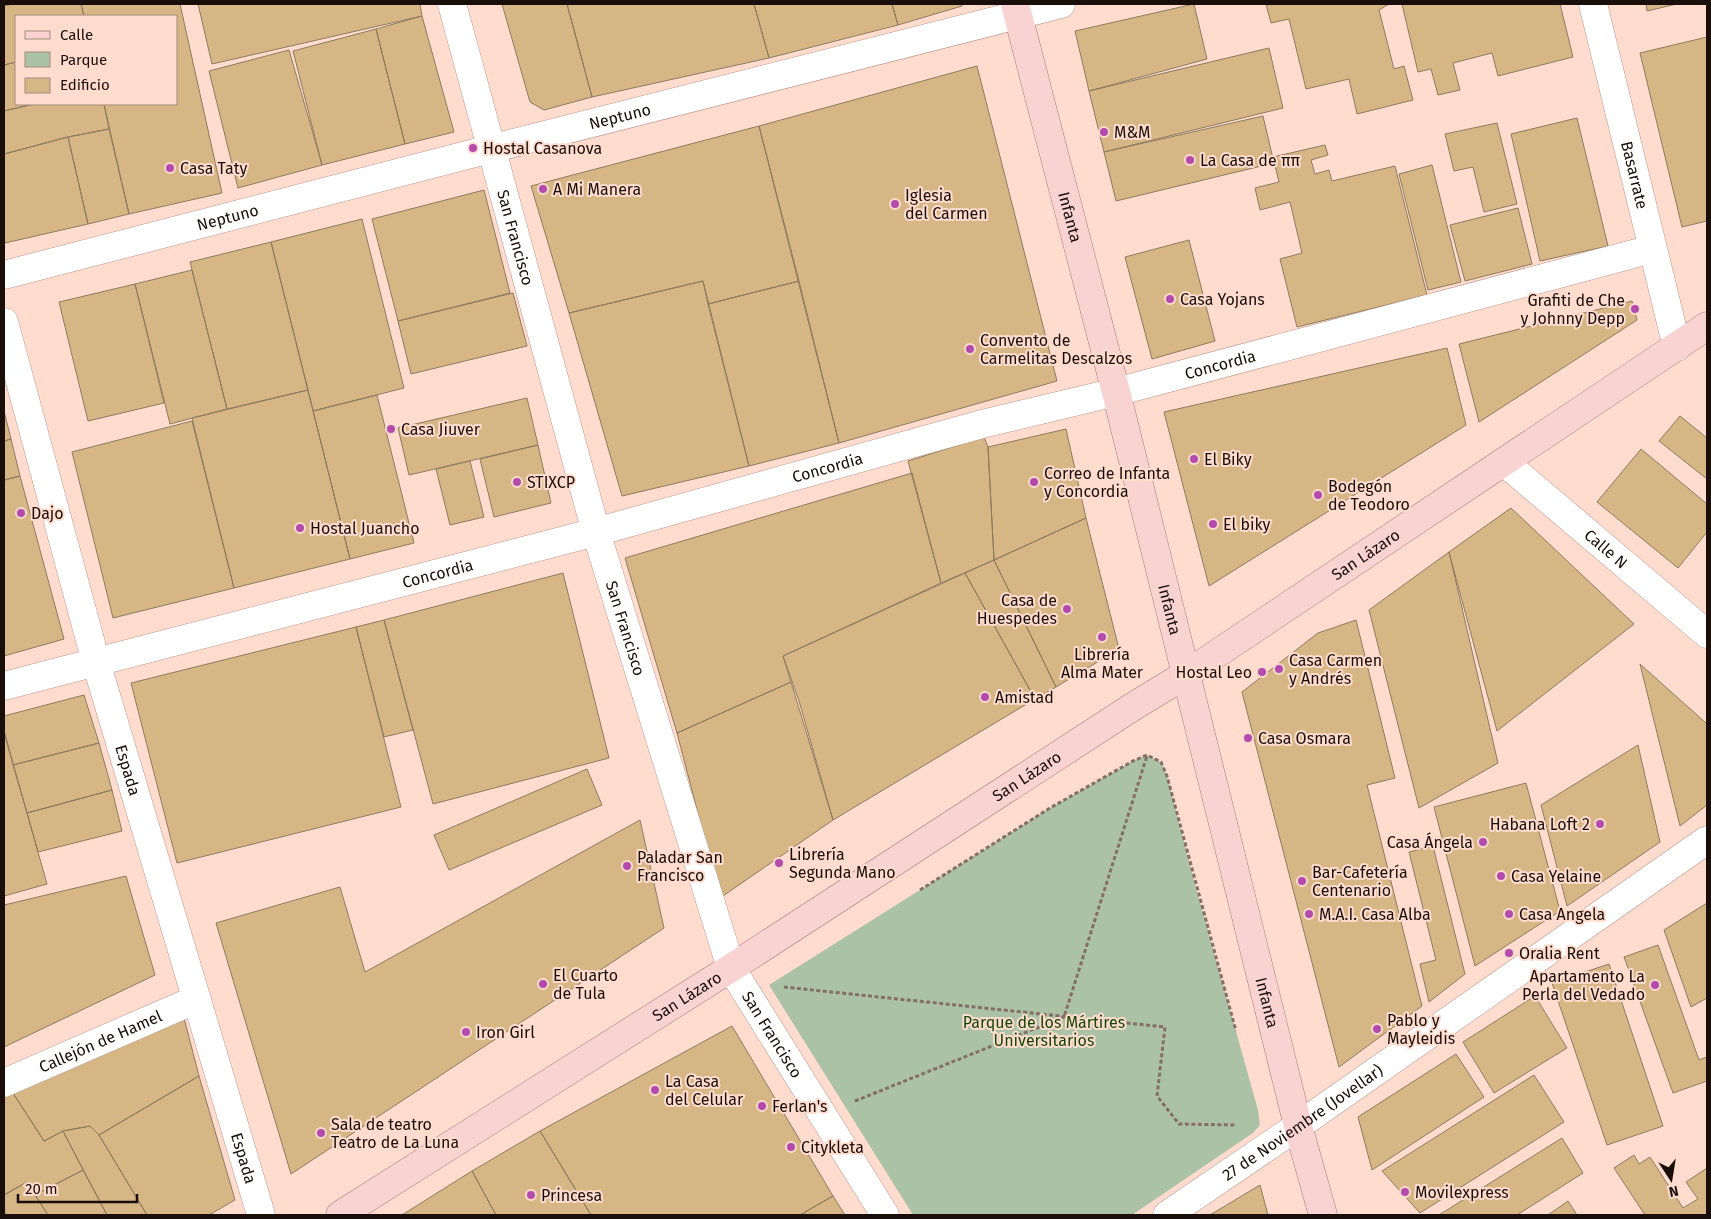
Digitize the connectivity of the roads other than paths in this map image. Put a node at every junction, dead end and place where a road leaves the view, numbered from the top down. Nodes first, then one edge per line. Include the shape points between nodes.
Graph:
1 (452, 4) edge
2 (1062, 4) edge
3 (1593, 4) edge
4 (1017, 10) edge
5 (490, 149) junction
6 (1652, 249) junction
7 (4, 275) edge
8 (4, 322) edge
9 (1707, 326) edge
10 (1677, 347) junction
11 (1116, 392) junction
12 (1504, 462) junction
13 (596, 532) junction
14 (1707, 634) edge
15 (96, 662) junction
16 (1186, 675) junction
17 (4, 686) edge
18 (1707, 840) edge
19 (731, 968) junction
20 (197, 999) junction
21 (4, 1082) edge
22 (1298, 1126) junction
23 (261, 1215) edge
24 (340, 1215) edge
25 (885, 1215) edge
26 (1166, 1215) edge
27 (1323, 1215) edge

1 - 5 street, San Francisco
2 - 4 street, Neptuno
3 - 6 street, Basarrate
4 - 5 street, Neptuno
4 - 11 main road, Infanta
5 - 7 street, Neptuno
5 - 13 street, San Francisco
6 - 10 street, Basarrate
6 - 11 street, Concordia
8 - 15 street, Espada
9 - 10 main road, San Lázaro
10 - 12 main road, San Lázaro
11 - 13 street, Concordia via 982,424
11 - 16 main road, Infanta
12 - 14 street, Calle N
12 - 16 main road, San Lázaro
13 - 15 street, Concordia
13 - 19 street, San Francisco
15 - 17 street, Concordia
15 - 20 street, Espada
16 - 19 main road, San Lázaro
16 - 22 main road, Infanta
18 - 22 street, 27 de Noviembre (Jovellar)
19 - 24 main road, San Lázaro
19 - 25 street, San Francisco
20 - 21 street, Callejón de Hamel
20 - 23 street, Espada
22 - 26 street, 27 de Noviembre (Jovellar)
22 - 27 main road, Infanta

